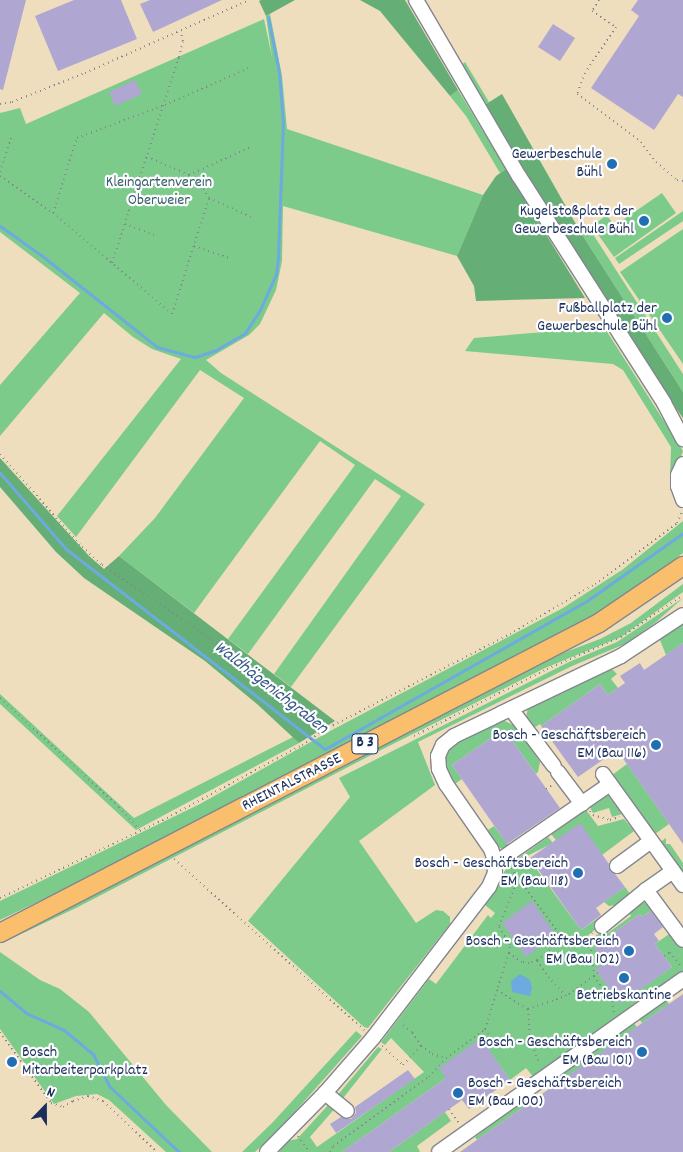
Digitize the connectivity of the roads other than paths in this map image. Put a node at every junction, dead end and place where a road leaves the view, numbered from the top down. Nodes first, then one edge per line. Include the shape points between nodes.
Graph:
1 (416, 0) edge
2 (664, 403) junction
3 (683, 424) edge
4 (683, 439) edge
5 (683, 464) edge
6 (683, 500) edge
7 (683, 566) edge
8 (683, 615) edge
9 (511, 709) junction
10 (582, 803) junction
11 (651, 841) junction
12 (499, 861) junction
13 (617, 866) dead end
14 (673, 871) junction
15 (683, 886) edge
16 (646, 890) junction
17 (602, 926) dead end
18 (0, 933) edge
19 (683, 940) edge
20 (683, 979) edge
21 (325, 1093) junction
22 (347, 1111) dead end
23 (267, 1152) edge
24 (439, 1152) edge

1 - 2 street via 524,184
2 - 3 street
2 - 4 street
5 - 6 street via 678,475
7 - 18 main road, RHEINTALSTRASSE / B 3 via 599,623
8 - 9 street via 621,656
9 - 10 street
9 - 12 street via 454,736 443,745 438,756 439,769 446,784
10 - 11 street via 607,779
10 - 12 street
11 - 13 street
11 - 14 street
12 - 21 street via 488,887 373,1038
14 - 15 street
14 - 16 street
16 - 17 street
16 - 19 street
20 - 24 street
21 - 22 street
21 - 23 street

